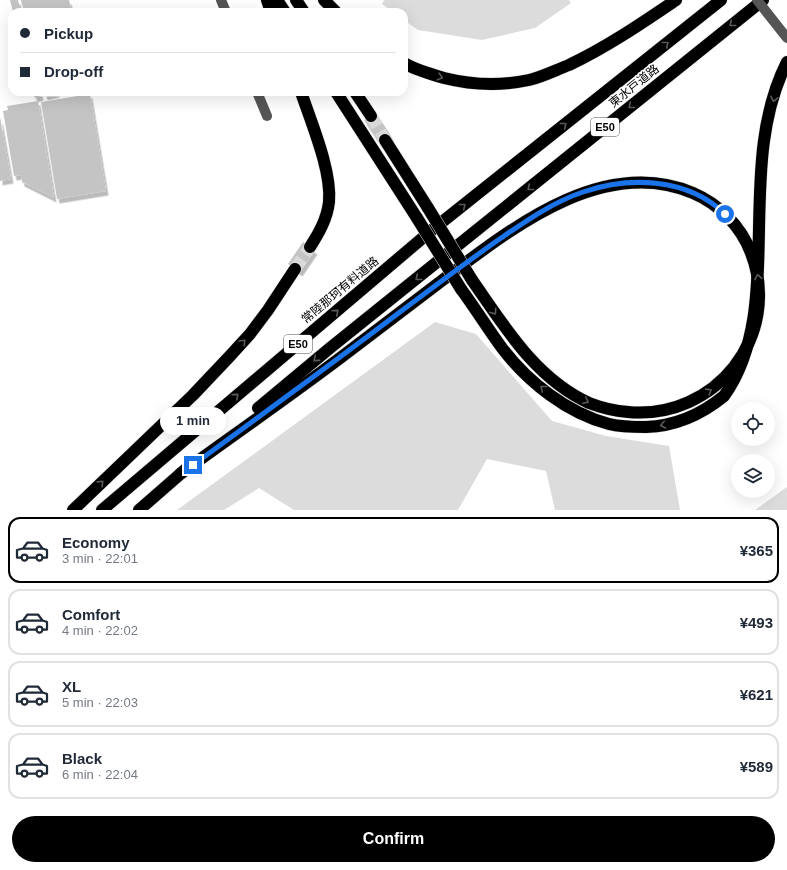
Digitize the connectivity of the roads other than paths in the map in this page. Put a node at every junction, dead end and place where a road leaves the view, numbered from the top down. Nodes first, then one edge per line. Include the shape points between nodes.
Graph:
1 (324, 0) edge
2 (676, 0) edge
3 (721, 0) edge
4 (757, 0) edge
5 (763, 0) edge
6 (332, 8) edge
7 (787, 38) edge
8 (787, 62) edge
9 (408, 65) edge
10 (260, 96) edge
11 (301, 96) edge
12 (339, 96) edge
13 (358, 96) edge
14 (267, 116) dead end
15 (371, 116) tunnel mouth
16 (385, 140) tunnel mouth
17 (772, 184) dead end
18 (432, 230) joint
19 (310, 247) tunnel mouth
20 (295, 269) tunnel mouth
21 (754, 362) dead end
22 (180, 474) junction
23 (73, 510) edge
24 (102, 510) edge
25 (138, 510) edge

1 - 6 highway
9 -> 2 highway via 454,81 506,84 530,80 592,54
18 -> 3 highway, 東水戸道路 / E50
4 - 7 street, bridge
5 -> 22 highway, 東水戸道路 / E50 via 330,348
8 -> 17 highway via 771,115 769,137
10 - 14 street
11 - 19 highway via 322,158 329,190 323,223
21 -> 12 highway, bridge via 748,373 718,401 698,414 676,422 632,427 609,424 565,405 522,371 502,348 461,289
13 - 15 highway
16 -> 22 highway, bridge via 428,208 472,280 515,341 550,379 571,394 614,411 657,412 679,407 715,387 742,357 756,322 759,303 756,267 751,250 742,234 719,208 703,197 684,189 646,182 611,185 562,200 471,258 344,355
24 -> 18 highway, 常陸那珂有料道路 / E50
23 -> 20 highway via 193,395 250,334
22 - 25 highway, E50

